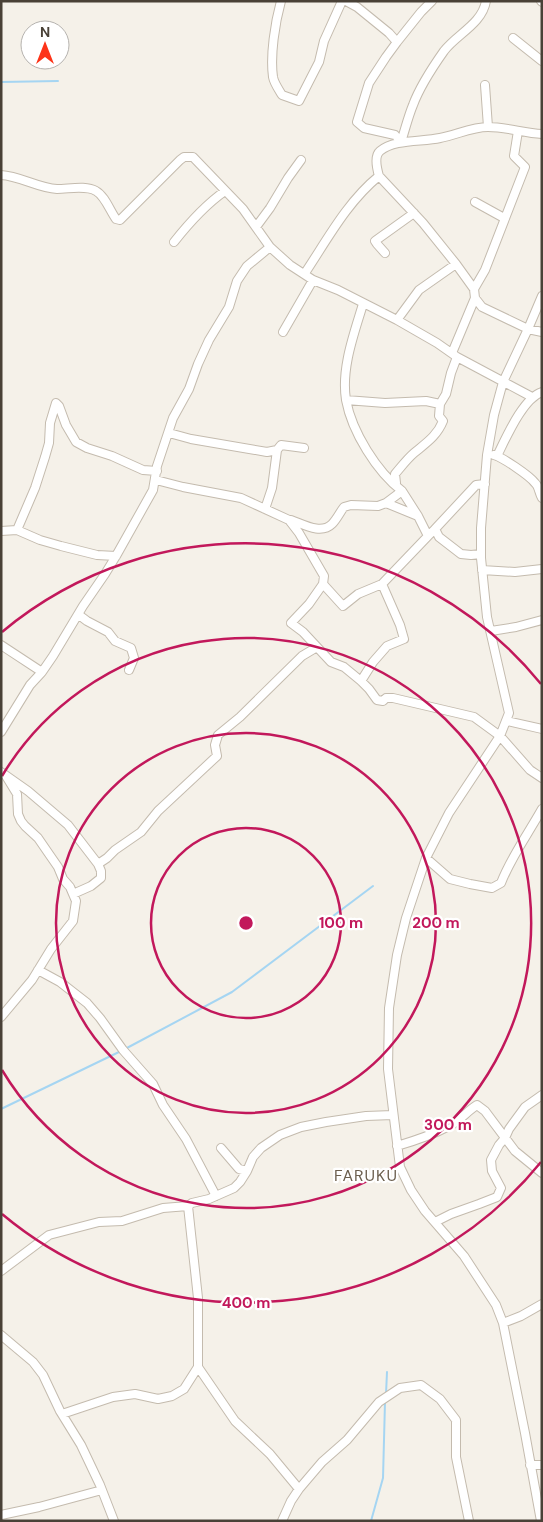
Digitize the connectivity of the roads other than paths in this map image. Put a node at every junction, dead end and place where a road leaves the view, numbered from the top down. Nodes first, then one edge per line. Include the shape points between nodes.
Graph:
1 (281, 1) edge
2 (342, 1) edge
3 (346, 1) edge
4 (432, 1) edge
5 (486, 1) edge
6 (513, 38) dead end
7 (397, 42) junction
8 (542, 61) edge
9 (485, 85) dead end
10 (488, 127) junction
11 (518, 131) junction
12 (542, 134) edge
13 (401, 142) junction
14 (301, 160) dead end
15 (1, 174) edge
16 (379, 176) junction
17 (225, 190) junction
18 (475, 202) dead end
19 (414, 213) junction
20 (504, 218) junction
21 (256, 228) junction
22 (174, 242) dead end
23 (270, 247) junction
24 (385, 253) dead end
25 (456, 264) junction
26 (304, 273) junction
27 (313, 280) junction
28 (474, 289) junction
29 (542, 296) edge
30 (475, 298) junction
31 (363, 304) junction
32 (397, 320) junction
33 (528, 329) junction
34 (283, 332) dead end
35 (542, 332) edge
36 (455, 355) junction
37 (503, 382) junction
38 (542, 392) edge
39 (532, 397) junction
40 (346, 400) junction
41 (440, 404) junction
42 (168, 433) junction
43 (304, 448) dead end
44 (277, 450) junction
45 (487, 455) junction
46 (497, 456) junction
47 (157, 471) junction
48 (156, 480) junction
49 (485, 484) junction
50 (395, 485) junction
51 (402, 491) junction
52 (542, 498) edge
53 (386, 503) junction
54 (265, 509) junction
55 (418, 516) junction
56 (289, 520) junction
57 (435, 529) junction
58 (17, 530) junction
59 (1, 531) edge
60 (428, 536) junction
61 (481, 554) junction
62 (116, 556) junction
63 (542, 569) edge
64 (482, 570) junction
65 (323, 584) junction
66 (382, 584) junction
67 (79, 614) junction
68 (542, 620) edge
69 (491, 631) junction
70 (1, 645) edge
71 (316, 646) junction
72 (128, 670) dead end
73 (42, 672) junction
74 (361, 681) junction
75 (507, 722) junction
76 (542, 729) edge
77 (1, 732) edge
78 (500, 736) junction
79 (4, 774) edge
80 (542, 778) edge
81 (542, 810) edge
82 (426, 858) junction
83 (98, 864) junction
84 (72, 894) junction
85 (38, 970) junction
86 (1, 1016) edge
87 (542, 1095) edge
88 (393, 1115) junction
89 (505, 1138) junction
90 (397, 1146) junction
91 (221, 1148) dead end
92 (247, 1171) junction
93 (542, 1173) edge
94 (216, 1196) junction
95 (188, 1206) junction
96 (435, 1222) junction
97 (1, 1271) edge
98 (542, 1304) edge
99 (503, 1322) junction
100 (1, 1335) edge
101 (198, 1367) junction
102 (62, 1414) junction
103 (542, 1465) edge
104 (530, 1466) junction
105 (102, 1490) junction
106 (299, 1490) junction
107 (1, 1515) edge
108 (114, 1521) edge
109 (282, 1521) edge
110 (468, 1521) edge
111 (541, 1521) edge

1 - 2 street via 273,50 273,79 282,95 299,101 319,62 324,41
3 - 7 street
4 - 7 street
5 - 13 street via 484,10 446,49 423,83
6 - 8 street
7 - 13 street via 369,83 357,122 364,128 395,135
9 - 10 street
10 - 11 street
10 - 13 street via 439,139
11 - 12 street
11 - 20 street via 514,156 524,167
13 - 16 street via 377,154
14 - 21 street
15 - 17 street via 56,189 87,188 96,191 120,220 184,157 193,157
16 - 19 street
16 - 26 street via 353,202
17 - 21 street
17 - 22 street
18 - 20 street
19 - 24 street via 375,241
19 - 25 street
20 - 28 street via 485,270
21 - 23 street
23 - 26 street via 290,266
23 - 42 street via 247,266 237,281 229,307 206,345
25 - 28 street
25 - 32 street via 419,290
26 - 27 street
27 - 31 street
27 - 34 street
28 - 30 street
29 - 33 street
30 - 33 street via 482,307
30 - 36 street
31 - 32 street
31 - 40 street via 350,348 344,387
32 - 36 street
33 - 35 street
33 - 37 street
36 - 37 street
36 - 41 street via 446,394
37 - 39 street
37 - 45 street
38 - 39 street
39 - 46 street
40 - 41 street
40 - 50 street via 356,430 383,473
41 - 50 street via 439,416 443,421 440,430 395,474
42 - 44 street via 267,452
42 - 47 street
43 - 44 street via 281,445
44 - 54 street via 272,488
45 - 46 street
45 - 49 street
46 - 52 street via 536,483
47 - 48 street
47 - 58 street via 143,470 76,442 56,403 45,457
48 - 54 street via 241,498
48 - 62 street
49 - 57 street via 476,485
49 - 61 street
50 - 51 street
51 - 53 street
51 - 55 street
53 - 55 street
53 - 56 street via 344,507 326,528 318,529
54 - 56 street
55 - 60 street
56 - 65 street via 324,576
57 - 60 street
57 - 61 street via 439,537 461,554
58 - 59 street
58 - 62 street via 61,546 96,555
60 - 66 street
61 - 64 street
62 - 67 street
63 - 64 street via 515,572
64 - 69 street
65 - 66 street via 343,606 358,594
65 - 71 street via 291,623
66 - 74 street via 404,640 387,646
67 - 72 street via 131,648 134,658
67 - 73 street
68 - 69 street
69 - 75 street via 507,697
70 - 73 street
71 - 74 street via 331,662 344,667
71 - 83 street via 218,735 217,756 158,811 141,832
73 - 77 street via 30,685
74 - 78 street via 377,700 393,698 474,717
75 - 76 street
75 - 78 street
78 - 80 street via 530,770
78 - 82 street via 449,812
79 - 83 street via 68,825
79 - 84 street via 17,794 21,821 45,848
81 - 82 street via 514,854 501,883 492,888 450,879
82 - 88 street via 406,918 389,1008 388,1069
83 - 84 street via 101,878
84 - 85 street via 76,902 73,921
85 - 86 street
85 - 94 street via 87,1003 153,1084
87 - 89 street via 525,1108
88 - 90 street
88 - 92 street via 326,1122 280,1135 261,1148
89 - 90 street via 485,1111 477,1106 449,1127
89 - 93 street via 515,1152
89 - 96 street via 491,1160 492,1171 501,1188 497,1197
90 - 96 street via 400,1167 411,1190
91 - 92 street via 239,1169
92 - 94 street via 234,1188
94 - 95 street
95 - 97 street via 163,1208 122,1221 99,1222 49,1235
95 - 101 street via 198,1298
96 - 99 street via 464,1256 496,1305
98 - 99 street
99 - 104 street
100 - 102 street via 33,1362
101 - 102 street via 184,1388 172,1396 158,1399 135,1394 113,1397
101 - 106 street via 235,1421 270,1454
102 - 105 street
103 - 104 street
104 - 111 street
105 - 107 street
105 - 108 street
106 - 109 street via 290,1501
106 - 110 street via 379,1402 400,1388 421,1385 440,1399 456,1420 456,1457

